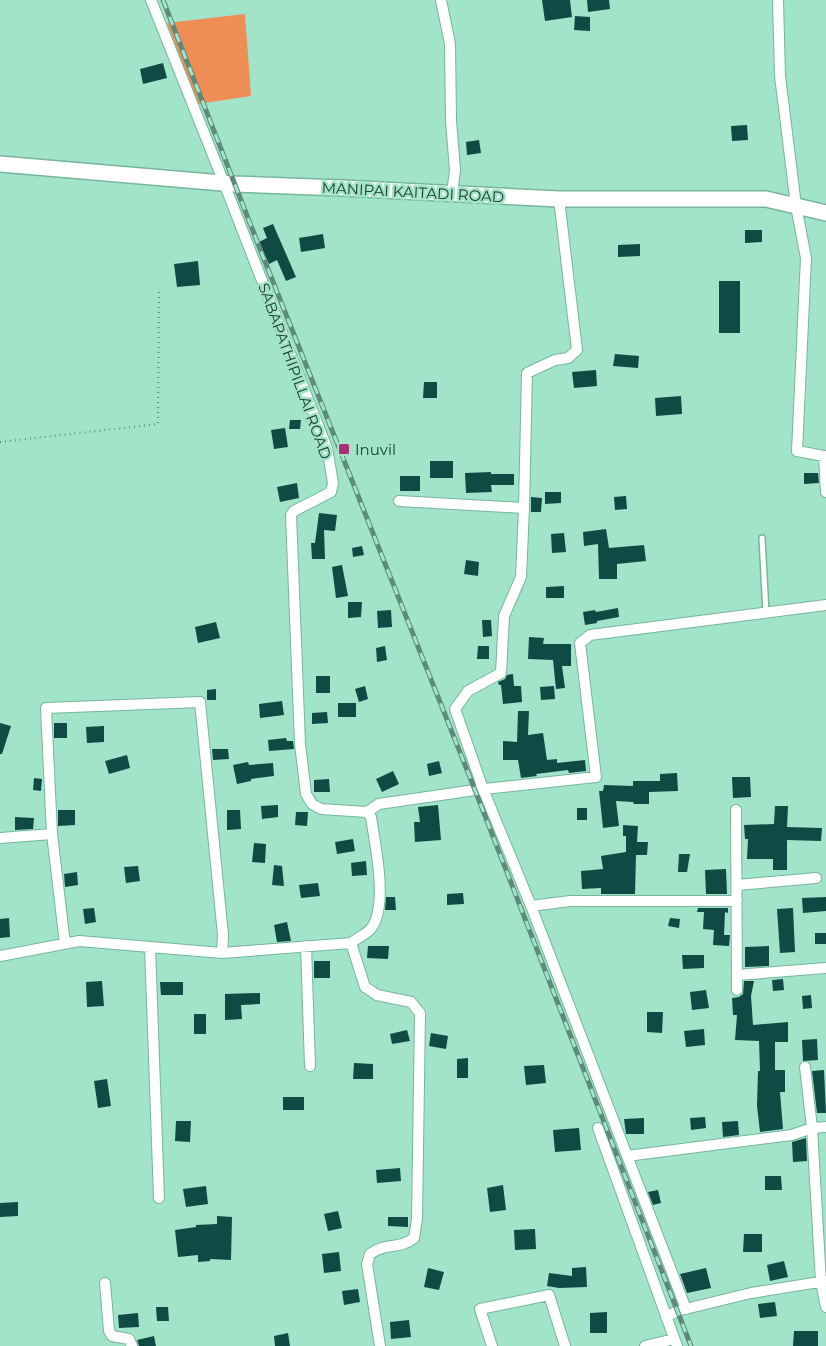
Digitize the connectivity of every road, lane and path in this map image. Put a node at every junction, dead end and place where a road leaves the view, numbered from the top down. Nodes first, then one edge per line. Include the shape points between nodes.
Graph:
1 (151, 0) edge
2 (441, 0) edge
3 (778, 0) edge
4 (0, 164) edge
5 (224, 183) junction
6 (452, 194) junction
7 (558, 200) junction
8 (796, 206) junction
9 (826, 212) edge
10 (159, 290) dead end
11 (0, 442) edge
12 (826, 492) edge
13 (399, 501) dead end
14 (524, 508) junction
15 (762, 538) dead end
16 (826, 605) edge
17 (766, 613) junction
18 (483, 789) junction
19 (736, 810) dead end
20 (367, 812) junction
21 (52, 834) junction
22 (0, 838) edge
23 (816, 878) dead end
24 (737, 885) junction
25 (736, 901) junction
26 (530, 906) junction
27 (350, 943) junction
28 (65, 944) junction
29 (306, 946) junction
30 (150, 947) junction
31 (222, 952) junction
32 (0, 956) edge
33 (826, 968) edge
34 (737, 975) junction
35 (737, 990) dead end
36 (310, 1066) dead end
37 (805, 1067) dead end
38 (826, 1127) edge
39 (598, 1128) dead end
40 (812, 1128) junction
41 (626, 1156) junction
42 (159, 1198) dead end
43 (824, 1282) edge
44 (105, 1283) dead end
45 (826, 1307) edge
46 (686, 1309) junction
47 (666, 1317) junction
48 (676, 1343) edge
49 (132, 1346) edge
50 (380, 1346) edge
51 (492, 1346) edge
52 (565, 1346) edge
53 (645, 1346) edge

1 - 5 street, SABAPATHIPILLAI ROAD
2 - 6 street via 450,44 455,170
3 - 8 street via 780,76
4 - 5 main road, MANIPAI KAITADI ROAD
5 - 6 main road, MANIPAI KAITADI ROAD
5 - 20 street, SABAPATHIPILLAI ROAD via 327,448 333,483 331,492 294,511 291,516 300,744 306,794 312,804 321,809
6 - 7 main road, MANIPAI KAITADI ROAD
7 - 8 main road, MANIPAI KAITADI ROAD via 766,198
7 - 14 street via 577,350 568,358 555,360 527,373
8 - 9 main road, MANIPAI KAITADI ROAD
8 - 12 street via 806,258 797,451 824,456
10 - 11 path via 158,424
13 - 14 street
14 - 18 street via 521,577 504,616 501,672 468,691 455,709
15 - 17 lane
16 - 17 street
17 - 18 street via 590,635 580,643 596,777
18 - 20 street via 379,804
18 - 26 street
19 - 24 street
20 - 27 street via 371,817 380,879 377,914 372,928
21 - 22 street
21 - 28 street
21 - 31 street via 46,708 200,702
23 - 24 street
24 - 25 street
25 - 26 street via 570,901
25 - 34 street
26 - 41 street
27 - 29 street
27 - 50 street via 365,988 377,995 411,1002 420,1013 414,1238 406,1245 378,1248 370,1254 367,1264
28 - 30 street via 79,941
28 - 32 street
29 - 31 street
29 - 36 street
30 - 31 street
30 - 42 street
33 - 34 street
34 - 35 street
37 - 40 street
38 - 40 street
39 - 47 street
40 - 41 street via 792,1135
40 - 43 street
41 - 46 street
43 - 45 street
43 - 46 street via 751,1293
44 - 49 street via 109,1330 112,1336 130,1339
46 - 47 street
47 - 48 street
48 - 53 street
51 - 52 street via 480,1309 549,1295

